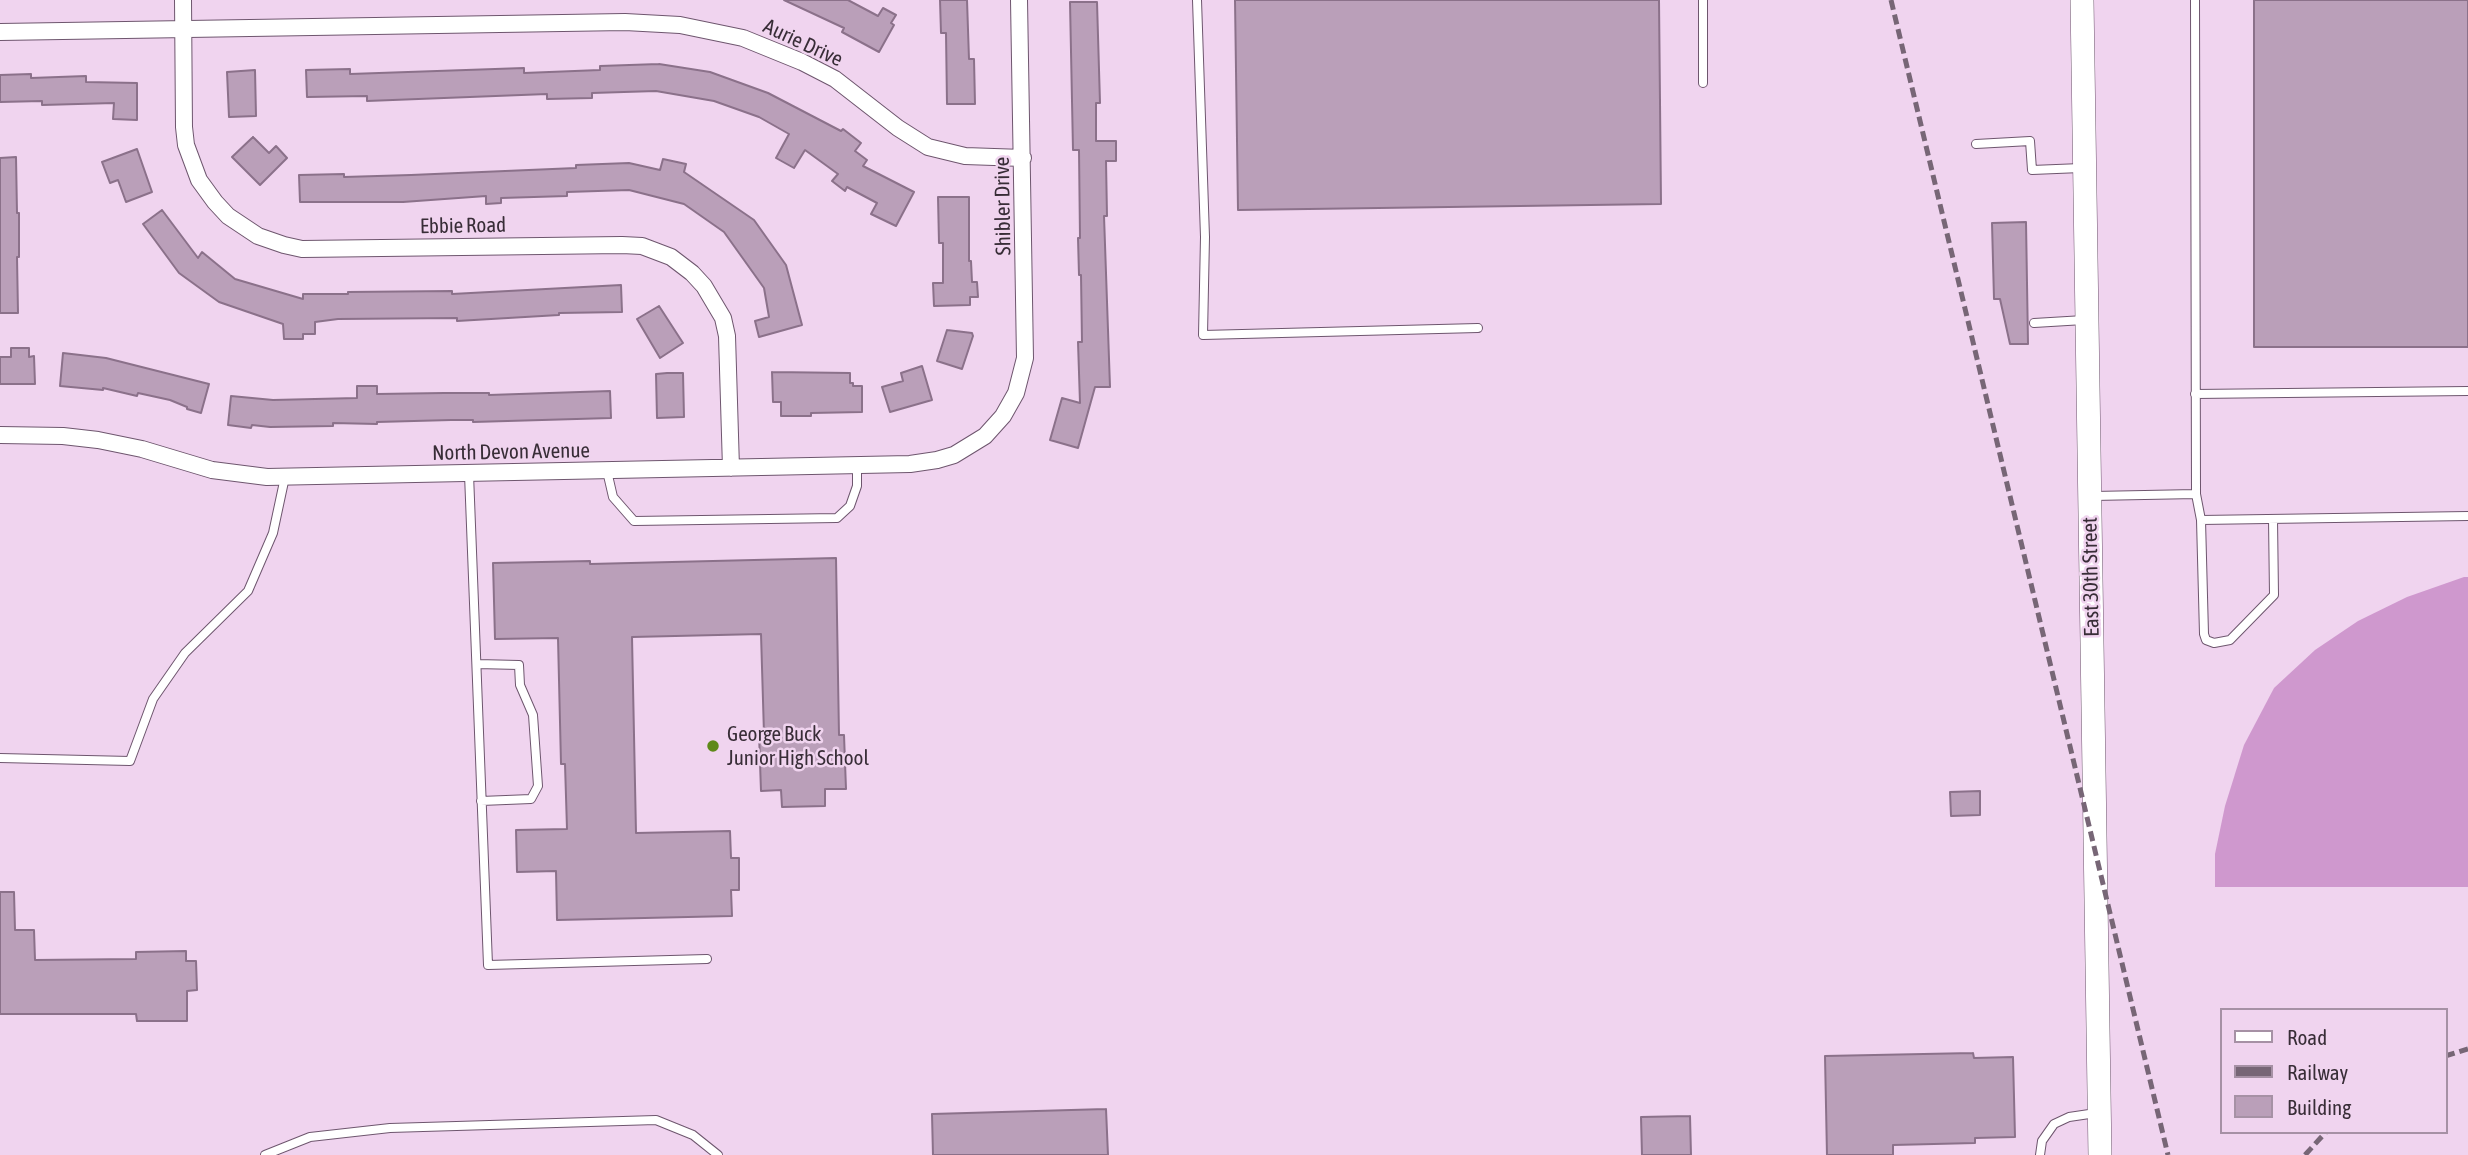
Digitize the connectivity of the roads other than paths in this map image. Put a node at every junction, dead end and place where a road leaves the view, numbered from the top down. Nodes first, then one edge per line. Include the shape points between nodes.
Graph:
1 (183, 0) edge
2 (1019, 0) edge
3 (1197, 0) edge
4 (1703, 0) edge
5 (2082, 0) edge
6 (2195, 0) edge
7 (183, 30) junction
8 (0, 32) edge
9 (1703, 83) dead end
10 (1976, 144) dead end
11 (1023, 158) junction
12 (2084, 168) junction
13 (2087, 320) junction
14 (2034, 323) dead end
15 (1478, 328) dead end
16 (2468, 391) edge
17 (2195, 394) junction
18 (1007, 408) joint
19 (0, 435) edge
20 (858, 465) junction
21 (731, 468) junction
22 (607, 471) junction
23 (469, 474) junction
24 (285, 477) junction
25 (2196, 494) junction
26 (2090, 496) junction
27 (2468, 516) edge
28 (2273, 519) junction
29 (2201, 520) junction
30 (477, 664) junction
31 (0, 758) edge
32 (481, 801) junction
33 (707, 960) dead end
34 (2099, 1113) junction
35 (265, 1155) edge
36 (718, 1155) edge
37 (2040, 1155) edge
38 (2099, 1155) edge

1 - 7 street, Ebbie Road
2 - 11 street, Shibler Drive
3 - 15 lane via 1205,237 1203,335
4 - 9 lane
5 - 12 main road, East 30th Street
6 - 17 lane
7 - 8 street, Aurie Drive
7 - 11 street, Aurie Drive via 680,24 743,38 802,62 835,79 928,147 973,157
7 - 21 street, Ebbie Road via 184,127 195,171 220,209 258,236 310,249 628,245 662,253 692,273 710,294 727,336
10 - 12 lane via 2030,141 2032,170
11 - 18 street, Shibler Drive via 1025,358
12 - 13 main road, East 30th Street
13 - 14 lane
13 - 26 main road, East 30th Street
16 - 17 lane
17 - 25 lane
18 - 20 street, North Devon Avenue via 985,436 946,458 919,464
19 - 24 street, North Devon Avenue via 98,440 212,470
20 - 21 street, North Devon Avenue
20 - 22 lane via 850,506 837,518 635,521 613,497
21 - 22 street, North Devon Avenue
22 - 23 street, North Devon Avenue
23 - 24 street, North Devon Avenue
23 - 30 lane
24 - 31 lane via 273,533 248,591 184,653 153,699 131,761
25 - 26 lane
25 - 29 lane
26 - 34 main road, East 30th Street
27 - 28 lane
28 - 29 lane
28 - 29 lane via 2274,596 2230,640 2214,643 2204,634
30 - 32 lane
30 - 32 lane via 519,665 520,685 533,715 538,786 531,799
32 - 33 lane via 488,965
34 - 37 lane via 2053,1124 2042,1141
34 - 38 main road, East 30th Street
35 - 36 lane via 310,1137 390,1128 656,1120 693,1135

